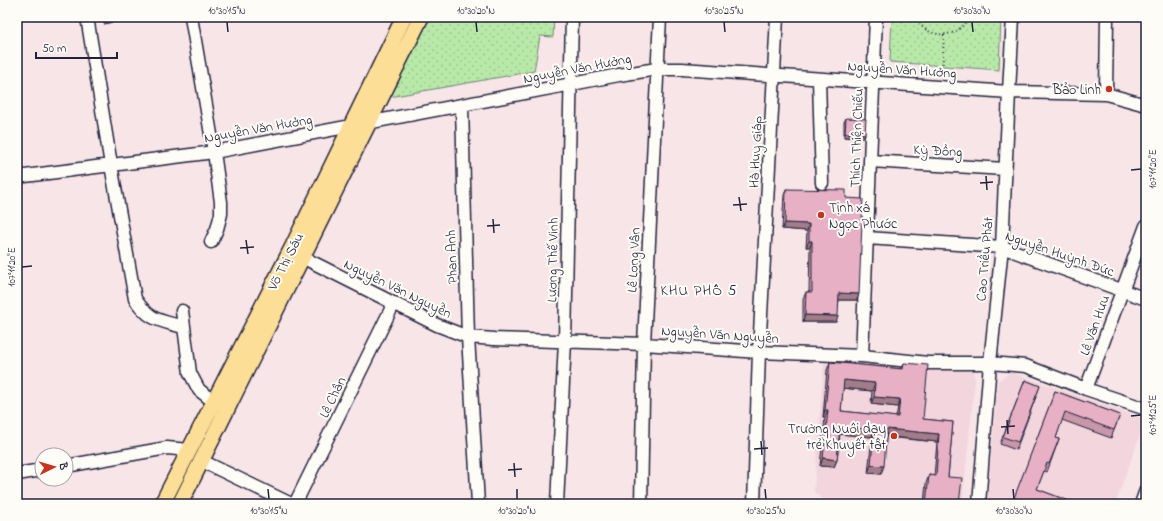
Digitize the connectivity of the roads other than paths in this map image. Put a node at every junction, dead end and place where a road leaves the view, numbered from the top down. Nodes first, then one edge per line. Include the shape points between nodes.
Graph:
1 (87, 17) edge
2 (191, 17) edge
3 (404, 17) edge
4 (421, 17) edge
5 (572, 17) edge
6 (660, 17) edge
7 (777, 17) edge
8 (876, 17) edge
9 (1013, 17) edge
10 (1107, 17) edge
11 (657, 69) junction
12 (774, 76) junction
13 (819, 79) junction
14 (873, 82) junction
15 (571, 84) junction
16 (1008, 92) junction
17 (1106, 94) junction
18 (1146, 105) edge
19 (462, 106) junction
20 (370, 122) junction
21 (351, 126) junction
22 (214, 152) junction
23 (870, 161) junction
24 (111, 165) junction
25 (1005, 169) junction
26 (17, 177) edge
27 (822, 183) dead end
28 (1146, 226) edge
29 (867, 238) junction
30 (211, 242) dead end
31 (1002, 247) junction
32 (302, 257) junction
33 (1122, 290) junction
34 (1146, 299) edge
35 (394, 303) junction
36 (182, 311) dead end
37 (183, 327) junction
38 (468, 336) junction
39 (565, 341) junction
40 (644, 344) junction
41 (759, 352) junction
42 (862, 356) junction
43 (990, 363) junction
44 (1086, 389) junction
45 (214, 401) junction
46 (1146, 409) edge
47 (189, 450) junction
48 (202, 461) junction
49 (74, 465) edge
50 (34, 471) edge
51 (17, 474) edge
52 (1146, 490) edge
53 (162, 504) edge
54 (180, 504) edge
55 (291, 504) edge
56 (296, 504) edge
57 (478, 504) edge
58 (557, 504) edge
59 (641, 504) edge
60 (754, 504) edge
61 (979, 504) edge
62 (1141, 504) edge

1 - 24 street
2 - 22 street
3 - 21 main road, Võ Thị Sáu
4 - 20 main road, Võ Thị Sáu
5 - 15 street, Lương Thế Vinh
6 - 11 street, Lê Long Vân
7 - 12 street, Hà Huy Giáp
8 - 14 street, Thích Thiện Chiếu
9 - 16 street, Cao Triều Phát
10 - 17 street
11 - 12 street, Nguyễn Văn Hưởng
11 - 15 street, Nguyễn Văn Hưởng
11 - 40 street, Lê Long Vân
12 - 13 street, Nguyễn Văn Hưởng
12 - 41 street, Hà Huy Giáp
13 - 14 street, Nguyễn Văn Hưởng
13 - 27 street
14 - 16 street, Nguyễn Văn Hưởng
14 - 23 street, Thích Thiện Chiếu
15 - 19 street, Nguyễn Văn Hưởng
15 - 39 street, Lương Thế Vinh
16 - 17 street, Nguyễn Văn Hưởng
16 - 25 street, Cao Triều Phát
17 - 18 street, Nguyễn Văn Hưởng
19 - 20 street, Nguyễn Văn Hưởng
19 - 38 street, Phan Anh
20 - 21 street, Nguyễn Văn Hưởng
20 - 32 main road, Võ Thị Sáu
21 - 22 street, Nguyễn Văn Hưởng
21 - 45 main road, Võ Thị Sáu
22 - 24 street, Nguyễn Văn Hưởng
22 - 30 street via 221,214
23 - 25 street, Kỳ Đồng
23 - 29 street, Thích Thiện Chiếu
24 - 26 street, Nguyễn Văn Hưởng
24 - 37 street via 135,299 142,310 152,317
25 - 31 street, Cao Triều Phát
28 - 33 street, Lê Văn Hưu
29 - 31 street, Nguyễn Huỳnh Đức
29 - 42 street, Thích Thiện Chiếu
31 - 33 street, Nguyễn Huỳnh Đức
31 - 43 street, Cao Triều Phát
32 - 35 street, Nguyễn Văn Nguyễn
32 - 48 main road, Võ Thị Sáu
33 - 34 street, Nguyễn Huỳnh Đức
33 - 44 street, Lê Văn Hưu
35 - 38 street, Nguyễn Văn Nguyễn via 437,325
35 - 56 street, Lê Chân
36 - 37 street
37 - 45 street via 190,373 200,390
38 - 39 street, Nguyễn Văn Nguyễn
38 - 57 street, Phan Anh
39 - 40 street, Nguyễn Văn Nguyễn
39 - 58 street, Lương Thế Vinh
40 - 41 street, Nguyễn Văn Nguyễn
40 - 59 street, Lê Long Vân
41 - 42 street, Nguyễn Văn Nguyễn
41 - 60 street, Hà Huy Giáp
42 - 43 street, Nguyễn Văn Nguyễn via 928,363
43 - 44 street, Nguyễn Văn Nguyễn via 1026,366
43 - 61 street, Cao Triều Phát
44 - 46 street, Nguyễn Văn Nguyễn
45 - 47 main road, Võ Thị Sáu
47 - 49 street via 168,448
47 - 53 main road, Võ Thị Sáu
48 - 54 main road, Võ Thị Sáu
48 - 55 street
50 - 51 street
52 - 62 street

